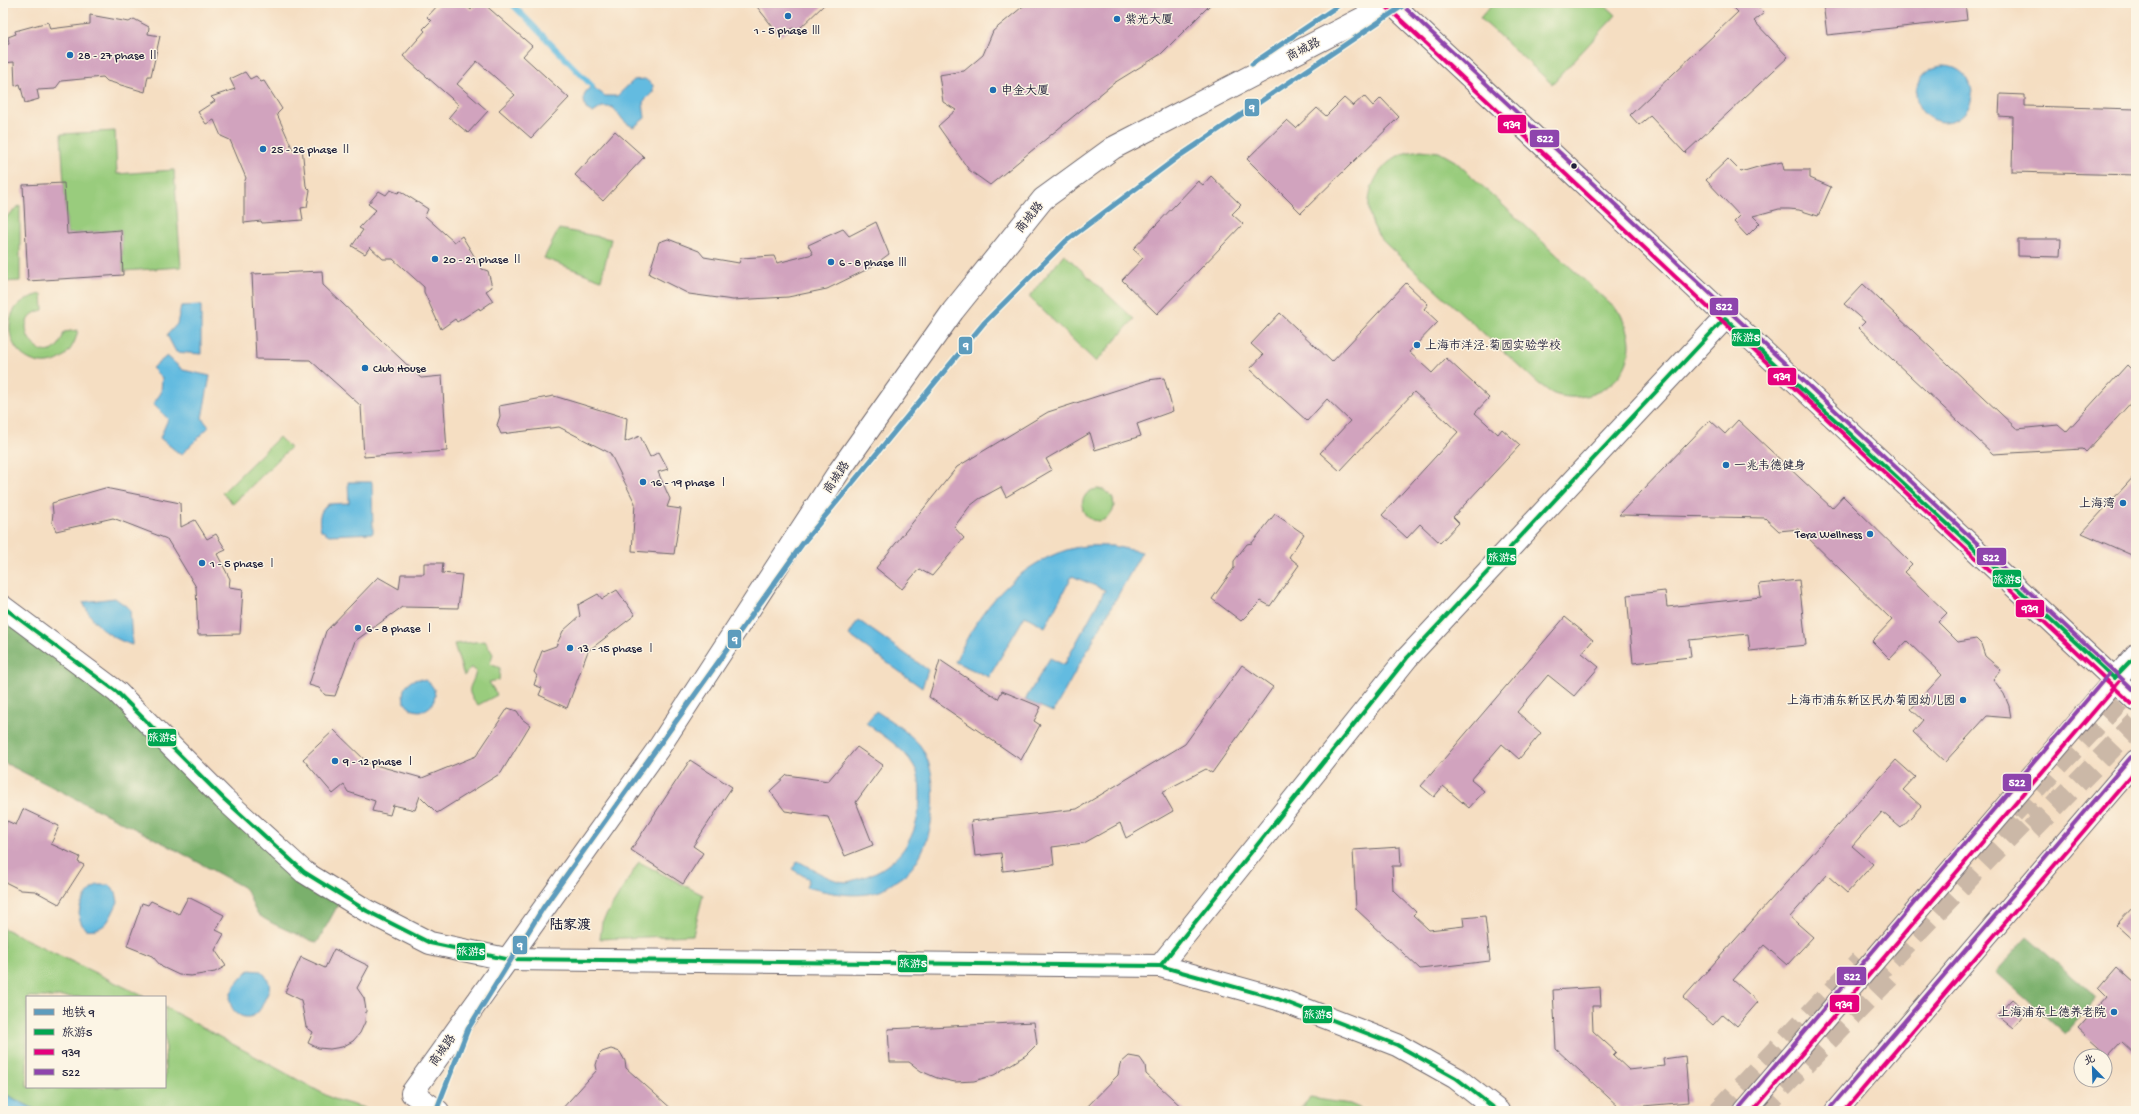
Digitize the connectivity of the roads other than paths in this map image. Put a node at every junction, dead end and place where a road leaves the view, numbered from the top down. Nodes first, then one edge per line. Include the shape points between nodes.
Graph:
1 (1392, 3) edge
2 (1725, 318) junction
3 (3, 607) edge
4 (2136, 655) edge
5 (2114, 678) junction
6 (2136, 700) edge
7 (2136, 761) edge
8 (506, 959) junction
9 (1160, 966) junction
10 (438, 1111) edge
11 (1498, 1111) edge
12 (1745, 1111) edge
13 (1836, 1111) edge

1 - 2 street
1 - 8 street, 商城路 via 1113,148 1044,199 953,311 840,470 658,748
2 - 5 street
2 - 9 street via 1407,658
3 - 8 street via 117,692 224,799 304,872 367,912 430,943
4 - 5 street
5 - 6 street
5 - 12 street
7 - 13 street
8 - 9 street
8 - 10 street, 商城路 via 412,1093
9 - 11 street via 1278,999 1397,1044 1456,1078

